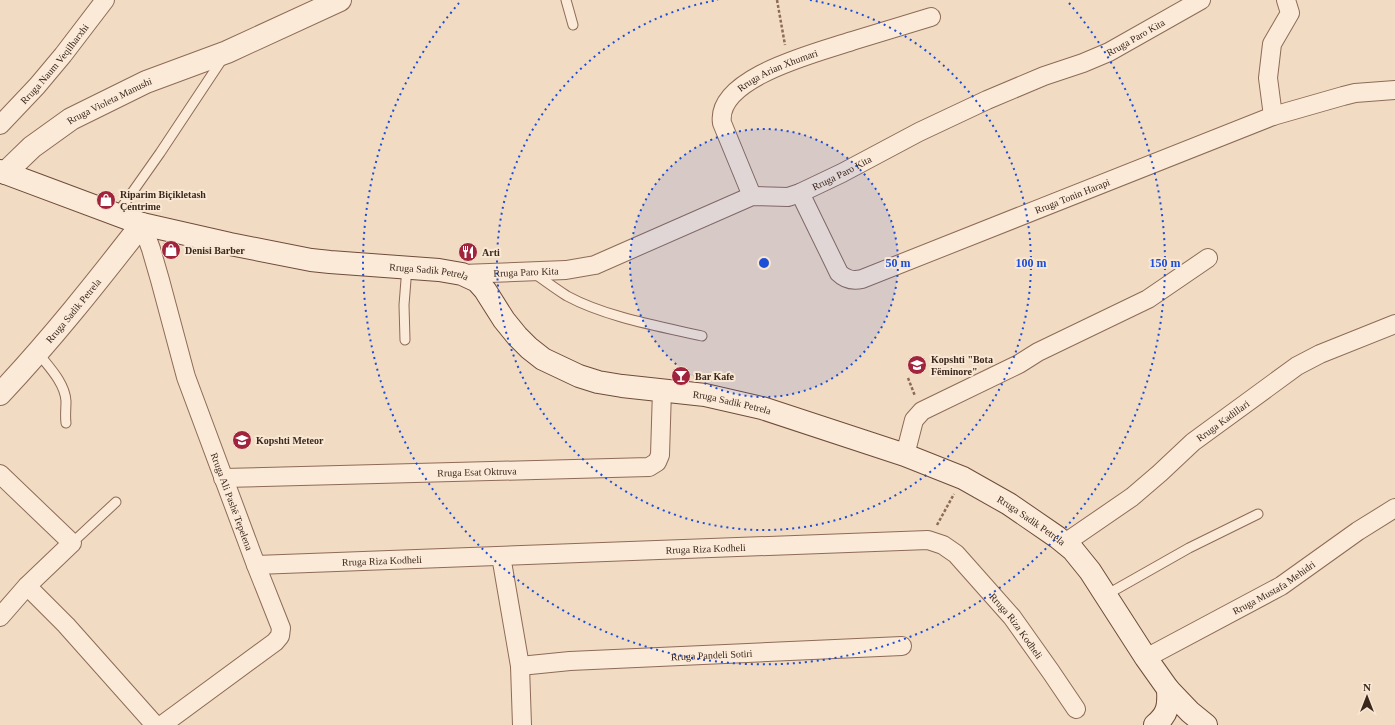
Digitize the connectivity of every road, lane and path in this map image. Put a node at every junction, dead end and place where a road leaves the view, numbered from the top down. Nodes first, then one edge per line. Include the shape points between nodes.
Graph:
1 (105, 0) edge
2 (566, 0) edge
3 (777, 0) edge
4 (1201, 0) edge
5 (1286, 0) edge
6 (336, 1) edge
7 (931, 17) dead end
8 (573, 25) dead end
9 (227, 52) junction
10 (788, 61) junction
11 (1395, 90) edge
12 (1273, 116) junction
13 (0, 125) edge
14 (3, 172) edge
15 (800, 193) junction
16 (752, 196) junction
17 (116, 215) junction
18 (142, 224) junction
19 (1208, 258) dead end
20 (407, 267) junction
21 (532, 272) junction
22 (462, 274) junction
23 (1395, 324) edge
24 (702, 336) dead end
25 (405, 340) dead end
26 (38, 353) junction
27 (662, 390) junction
28 (0, 394) edge
29 (66, 423) dead end
30 (906, 455) junction
31 (0, 474) edge
32 (223, 478) junction
33 (963, 478) junction
34 (116, 502) dead end
35 (1395, 508) edge
36 (1258, 514) dead end
37 (928, 540) junction
38 (72, 543) junction
39 (1065, 543) junction
40 (501, 556) junction
41 (256, 565) junction
42 (27, 586) junction
43 (1106, 595) junction
44 (0, 617) edge
45 (902, 646) dead end
46 (1146, 658) junction
47 (520, 666) junction
48 (1168, 689) junction
49 (1076, 709) dead end
50 (155, 725) edge
51 (162, 725) edge
52 (522, 725) edge
53 (1154, 725) edge
54 (1206, 725) edge

1 - 13 street, Rruga Naum Veqilharxhi via 55,66
2 - 8 lane
3 - 10 path
4 - 15 street, Rruga Paro Kita via 1109,52 987,100
5 - 12 street via 1290,13 1270,52 1268,78
6 - 9 main road, Rruga Violeta Manushi
7 - 10 street, Rruga Arian Xhumari
9 - 14 main road, Rruga Violeta Manushi via 146,82 71,119
9 - 17 lane
10 - 16 street, Rruga Arian Xhumari via 735,92 721,116
11 - 12 street, Rruga Tonin Harapi via 1355,93
12 - 15 street, Rruga Tonin Harapi via 856,281 843,278 839,274
14 - 17 main road, Rruga Sadik Petrela
15 - 16 street, Rruga Paro Kita via 788,197
16 - 21 street, Rruga Paro Kita via 595,265
17 - 18 main road, Rruga Sadik Petrela
18 - 20 main road, Rruga Sadik Petrela via 310,260
18 - 26 main road, Rruga Sadik Petrela
18 - 32 street, Rruga Ali Pashë Tepelena via 151,248 186,377
19 - 30 street via 1148,299 922,411 914,420
20 - 22 main road, Rruga Sadik Petrela
20 - 25 lane
21 - 22 street, Rruga Paro Kita
21 - 24 lane via 567,296 596,308 639,322
22 - 27 main road, Rruga Sadik Petrela via 485,290 517,336 543,360 598,382
23 - 39 street, Rruga Kadillari via 1297,366 1193,442 1132,496
26 - 28 main road, Rruga Sadik Petrela
26 - 29 lane via 53,371 63,390
27 - 30 main road, Rruga Sadik Petrela via 705,395 762,408
27 - 32 street, Rruga Esat Oktruva via 660,455 657,462 649,467
30 - 33 main road, Rruga Sadik Petrela
31 - 38 street
32 - 41 street, Rruga Ali Pashë Tepelena
33 - 37 path
33 - 39 main road, Rruga Sadik Petrela via 1009,504
34 - 38 lane
35 - 46 street, Rruga Mustafa Mehidri via 1281,586
36 - 43 lane via 1189,548
37 - 40 street, Rruga Riza Kodheli
37 - 49 street, Rruga Riza Kodheli via 956,554 1012,617
38 - 42 street
39 - 43 main road, Rruga Sadik Petrela via 1081,559
40 - 41 street, Rruga Riza Kodheli
40 - 47 street
41 - 51 street, Rruga Ali Pashë Tepelena via 282,628 280,636
42 - 44 street
42 - 50 street via 66,625
43 - 46 main road, Rruga Sadik Petrela
45 - 47 street, Rruga Pandeli Sotiri via 585,660
46 - 48 main road, Rruga Sadik Petrela
47 - 52 street
48 - 53 main road via 1168,708 1162,719
48 - 54 main road, Rruga Sadik Petrela

